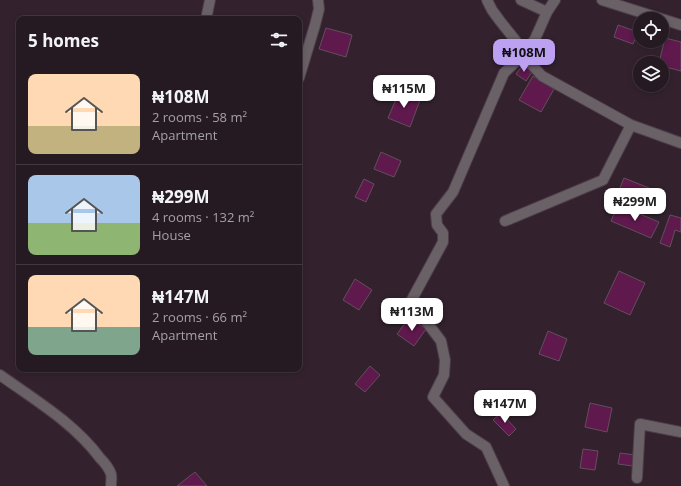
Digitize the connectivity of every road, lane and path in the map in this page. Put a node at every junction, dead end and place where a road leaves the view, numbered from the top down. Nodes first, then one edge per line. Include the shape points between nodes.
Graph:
1 (210, 0) edge
2 (318, 0) edge
3 (487, 0) edge
4 (521, 0) edge
5 (555, 0) edge
6 (602, 0) edge
7 (546, 12) junction
8 (207, 16) edge
9 (681, 25) edge
10 (523, 55) junction
11 (302, 68) edge
12 (631, 126) junction
13 (681, 143) edge
14 (505, 221) dead end
15 (0, 375) edge
16 (681, 432) edge
17 (637, 478) dead end
18 (111, 486) edge
19 (504, 486) edge

1 - 8 street
2 - 11 street via 319,9
3 - 10 street
4 - 7 street
5 - 7 street
6 - 9 street
7 - 10 street via 535,39
10 - 12 street via 542,76
10 - 19 street via 504,73 453,192 436,214 437,225 443,233 443,242 410,303 441,341 445,360 444,375 433,397 466,434 486,447
12 - 13 street
12 - 14 street via 603,180
15 - 18 street via 78,433 105,464 110,473
16 - 17 street via 640,424

